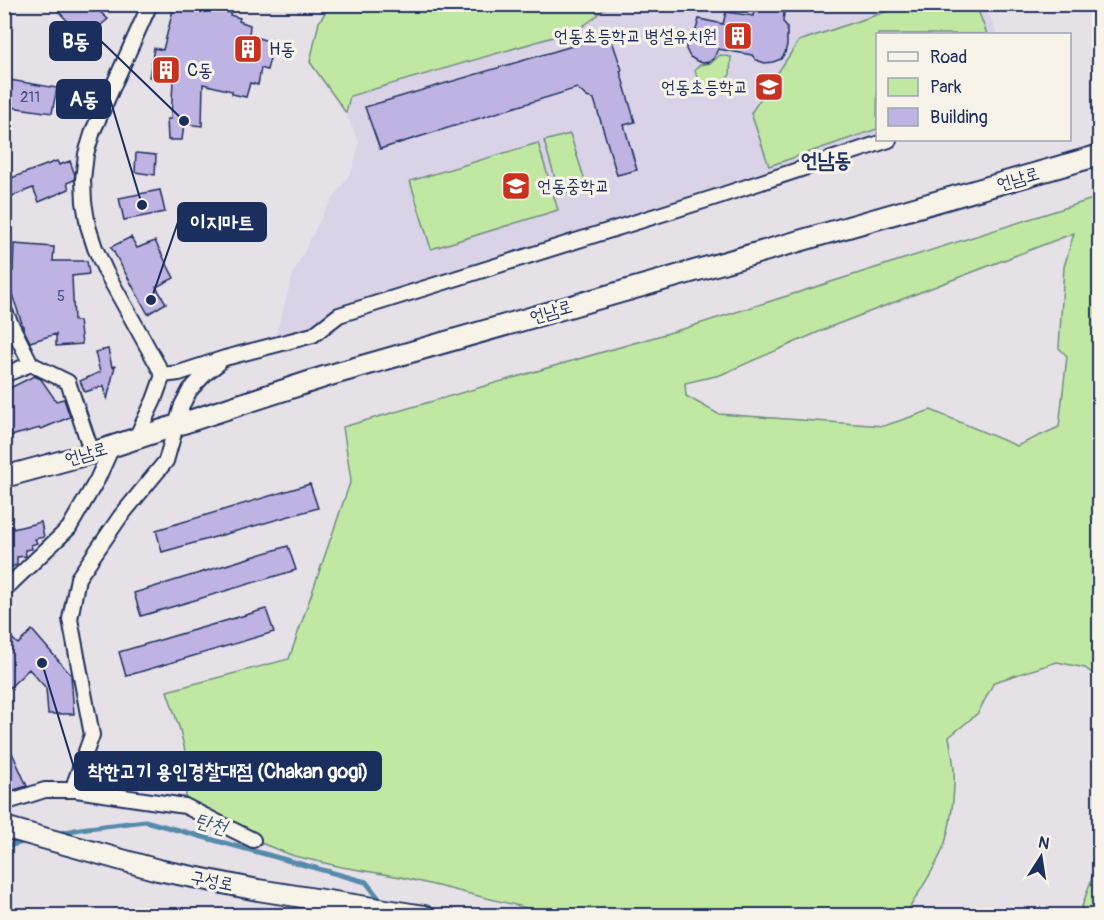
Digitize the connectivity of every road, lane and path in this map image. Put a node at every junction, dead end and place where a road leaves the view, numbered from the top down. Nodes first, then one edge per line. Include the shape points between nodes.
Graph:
1 (150, 4) edge
2 (887, 141) edge
3 (1100, 155) edge
4 (4, 310) edge
5 (225, 358) junction
6 (31, 364) junction
7 (4, 375) edge
8 (163, 375) junction
9 (176, 426) junction
10 (136, 438) junction
11 (112, 447) junction
12 (92, 453) junction
13 (4, 477) edge
14 (4, 590) edge
15 (72, 790) junction
16 (4, 803) edge
17 (4, 827) edge
18 (253, 840) dead end
19 (424, 915) edge

1 - 8 street via 93,131 83,180 88,226 95,248
2 - 5 street via 339,315 313,335
3 - 9 main road, 언남로 via 327,376
4 - 6 street
5 - 8 street
5 - 9 street via 190,390
6 - 7 street
6 - 12 street via 68,382
8 - 10 street
9 - 10 main road, 언남로
9 - 15 street via 166,461 120,517 78,578 70,619 92,735
10 - 11 main road, 언남로
11 - 12 main road, 언남로
11 - 14 street via 69,528
12 - 13 main road, 언남로
15 - 16 street via 45,790
15 - 18 street via 185,806
17 - 19 main road, 구성로 via 158,870 258,890

